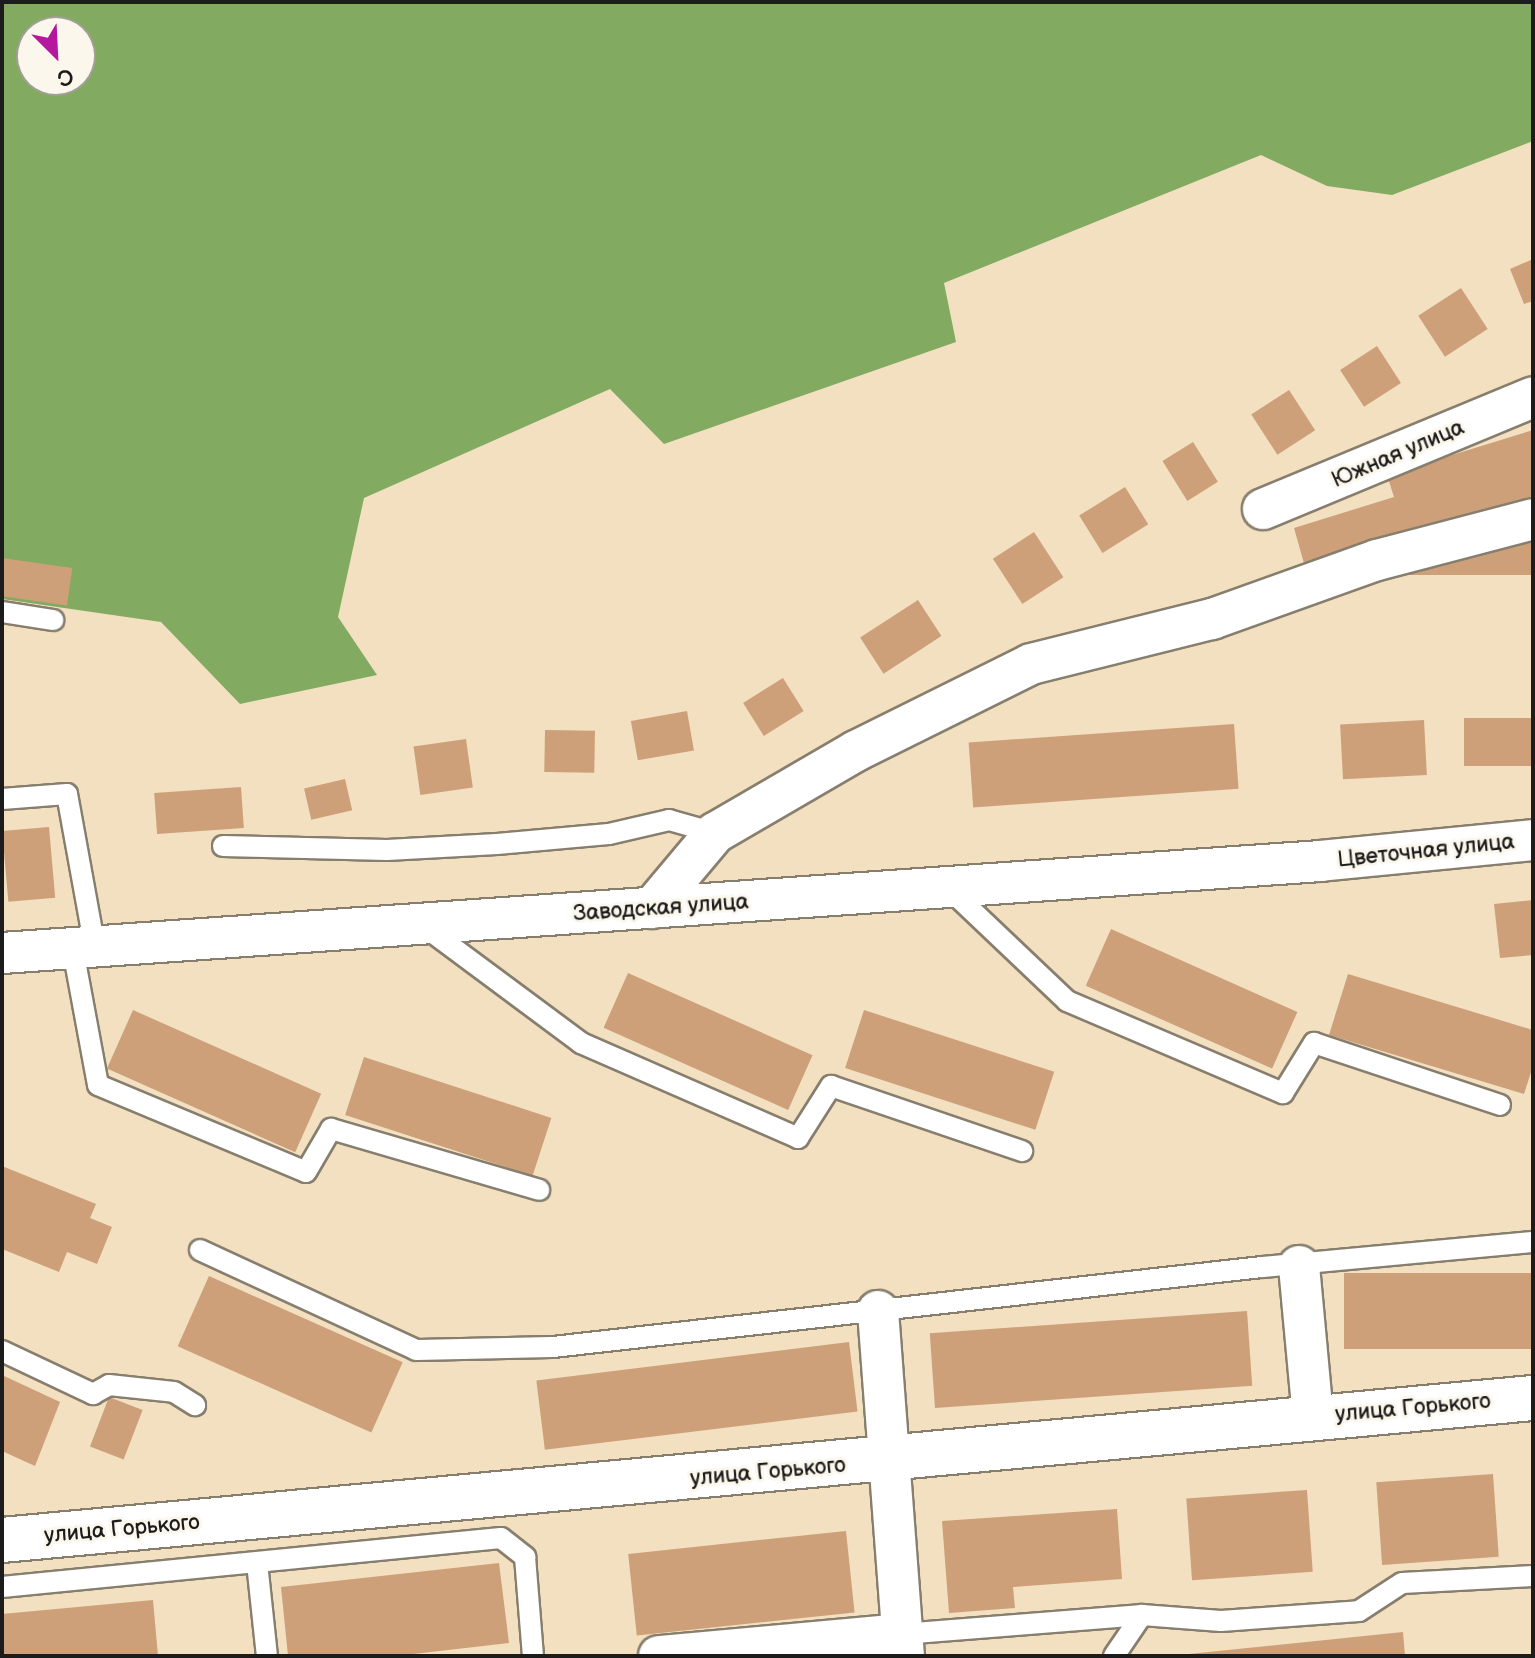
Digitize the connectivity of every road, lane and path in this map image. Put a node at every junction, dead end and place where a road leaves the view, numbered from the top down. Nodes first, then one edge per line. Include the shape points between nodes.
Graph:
1 (1533, 397) edge
2 (1263, 509) dead end
3 (1533, 519) edge
4 (2, 612) edge
5 (53, 620) dead end
6 (2, 799) edge
7 (715, 833) junction
8 (1533, 840) edge
9 (223, 846) dead end
10 (1320, 861) joint
11 (948, 888) junction
12 (652, 908) junction
13 (422, 925) junction
14 (84, 949) junction
15 (2, 953) edge
16 (1500, 1105) dead end
17 (1022, 1151) dead end
18 (539, 1190) dead end
19 (1533, 1242) edge
20 (200, 1250) dead end
21 (1299, 1266) junction
22 (878, 1311) junction
23 (2, 1351) edge
24 (1533, 1398) edge
25 (195, 1405) dead end
26 (1313, 1417) junction
27 (889, 1461) junction
28 (2, 1540) edge
29 (257, 1563) junction
30 (1533, 1576) edge
31 (2, 1587) edge
32 (1142, 1615) junction
33 (903, 1645) edge
34 (267, 1656) edge
35 (533, 1656) edge
36 (659, 1656) edge
37 (1114, 1656) edge

1 - 2 street, Южная улица
3 - 7 street via 1377,560 1212,619 1031,664 856,751
4 - 5 lane
6 - 14 lane via 67,794
7 - 9 lane via 669,820 609,834 419,848
7 - 12 street
8 - 10 street, Цветочная улица
10 - 11 street, Заводская улица
11 - 12 street, Заводская улица
11 - 16 lane via 1067,1001 1283,1093 1314,1043
12 - 13 street, Заводская улица
13 - 14 street, Заводская улица
13 - 17 lane via 581,1043 798,1138 831,1086
14 - 15 street, Заводская улица
14 - 18 lane via 98,1085 306,1172 331,1129
19 - 21 lane
20 - 22 lane via 416,1350 553,1347
21 - 22 lane
21 - 26 street
22 - 27 street
23 - 25 lane via 93,1394 109,1385 148,1389 174,1392
24 - 26 main road, улица Горького
26 - 27 main road, улица Горького
27 - 28 main road, улица Горького
27 - 33 street
29 - 31 lane
29 - 34 lane
29 - 35 lane via 501,1538 525,1557
30 - 32 lane via 1402,1583 1359,1611 1221,1621
32 - 33 lane
32 - 37 lane
33 - 36 street

